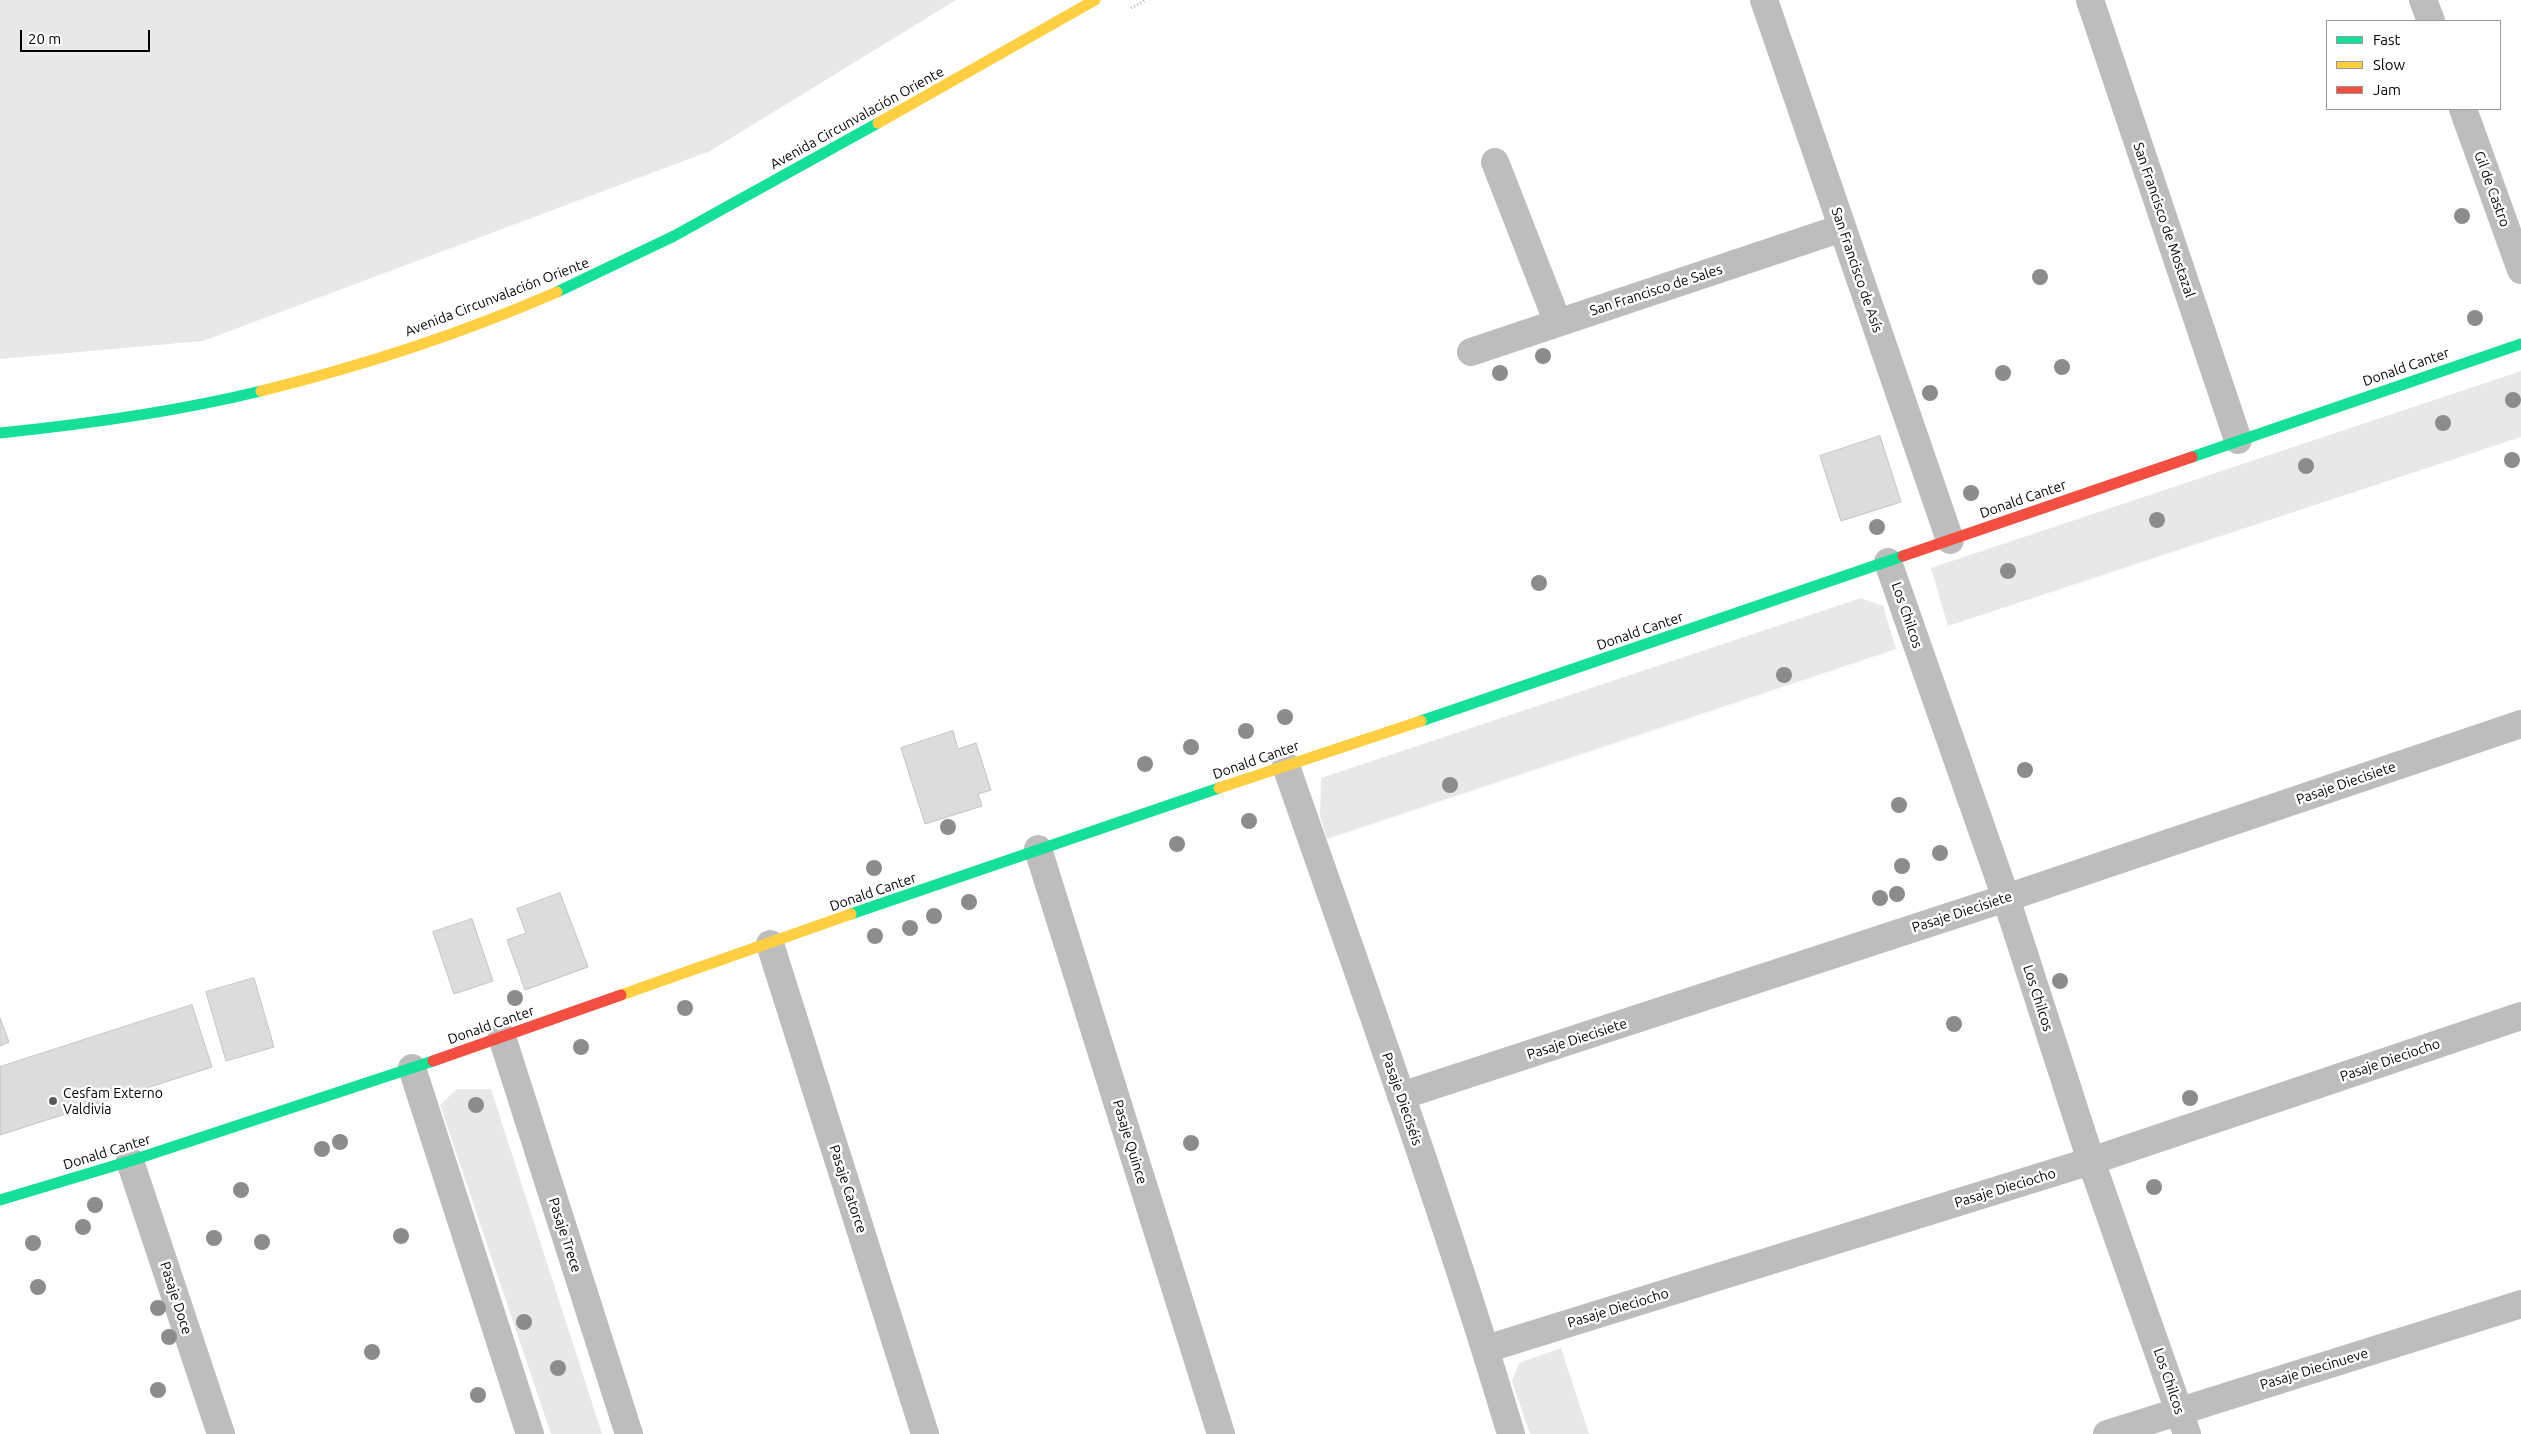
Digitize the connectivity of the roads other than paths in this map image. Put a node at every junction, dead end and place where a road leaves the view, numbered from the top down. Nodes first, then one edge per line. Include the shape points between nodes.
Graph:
1 (1095, 0) edge
2 (1764, 0) edge
3 (2090, 0) edge
4 (2423, 0) edge
5 (2431, 20) edge
6 (2462, 110) edge
7 (1495, 162) dead end
8 (1842, 228) junction
9 (2521, 270) edge
10 (1558, 323) junction
11 (2521, 344) edge
12 (1471, 352) dead end
13 (0, 433) edge
14 (2238, 440) junction
15 (1950, 540) junction
16 (1888, 562) junction
17 (2521, 724) edge
18 (1286, 766) junction
19 (1038, 850) junction
20 (2006, 898) junction
21 (770, 944) junction
22 (2521, 1016) edge
23 (502, 1037) junction
24 (412, 1068) junction
25 (1401, 1096) junction
26 (130, 1161) junction
27 (2091, 1161) junction
28 (0, 1200) edge
29 (2521, 1304) edge
30 (1486, 1349) junction
31 (2183, 1423) edge
32 (221, 1434) edge
33 (530, 1434) edge
34 (629, 1434) edge
35 (925, 1434) edge
36 (1221, 1434) edge
37 (1511, 1434) edge
38 (2107, 1434) edge

1 - 13 street, Avenida Circunvalación Oriente via 688,230 504,314 409,348 213,401 114,419
2 - 8 street, San Francisco de Asís
3 - 14 street, San Francisco de Mostazal
4 - 5 street
6 - 9 street, Gil de Castro
7 - 10 street
8 - 10 street, San Francisco de Sales
8 - 15 street, San Francisco de Asís
10 - 12 street, San Francisco de Sales
11 - 14 street, Donald Canter
14 - 15 street, Donald Canter
15 - 16 street, Donald Canter
16 - 18 street, Donald Canter
16 - 20 street, Los Chilcos
17 - 20 street, Pasaje Diecisiete
18 - 19 street, Donald Canter
18 - 25 street, Pasaje Dieciséis
19 - 21 street, Donald Canter
19 - 36 street, Pasaje Quince
20 - 25 street, Pasaje Diecisiete
20 - 27 street, Los Chilcos
21 - 23 street, Donald Canter
21 - 35 street, Pasaje Catorce
22 - 27 street, Pasaje Dieciocho
23 - 24 street, Donald Canter
23 - 34 street, Pasaje Trece
24 - 26 street, Donald Canter
24 - 33 street
25 - 30 street, Pasaje Dieciséis
26 - 28 street, Donald Canter
26 - 32 street, Pasaje Doce
27 - 30 street, Pasaje Dieciocho
27 - 31 street, Los Chilcos
29 - 31 street, Pasaje Diecinueve
30 - 37 street, Pasaje Dieciséis
31 - 38 street, Pasaje Diecinueve

